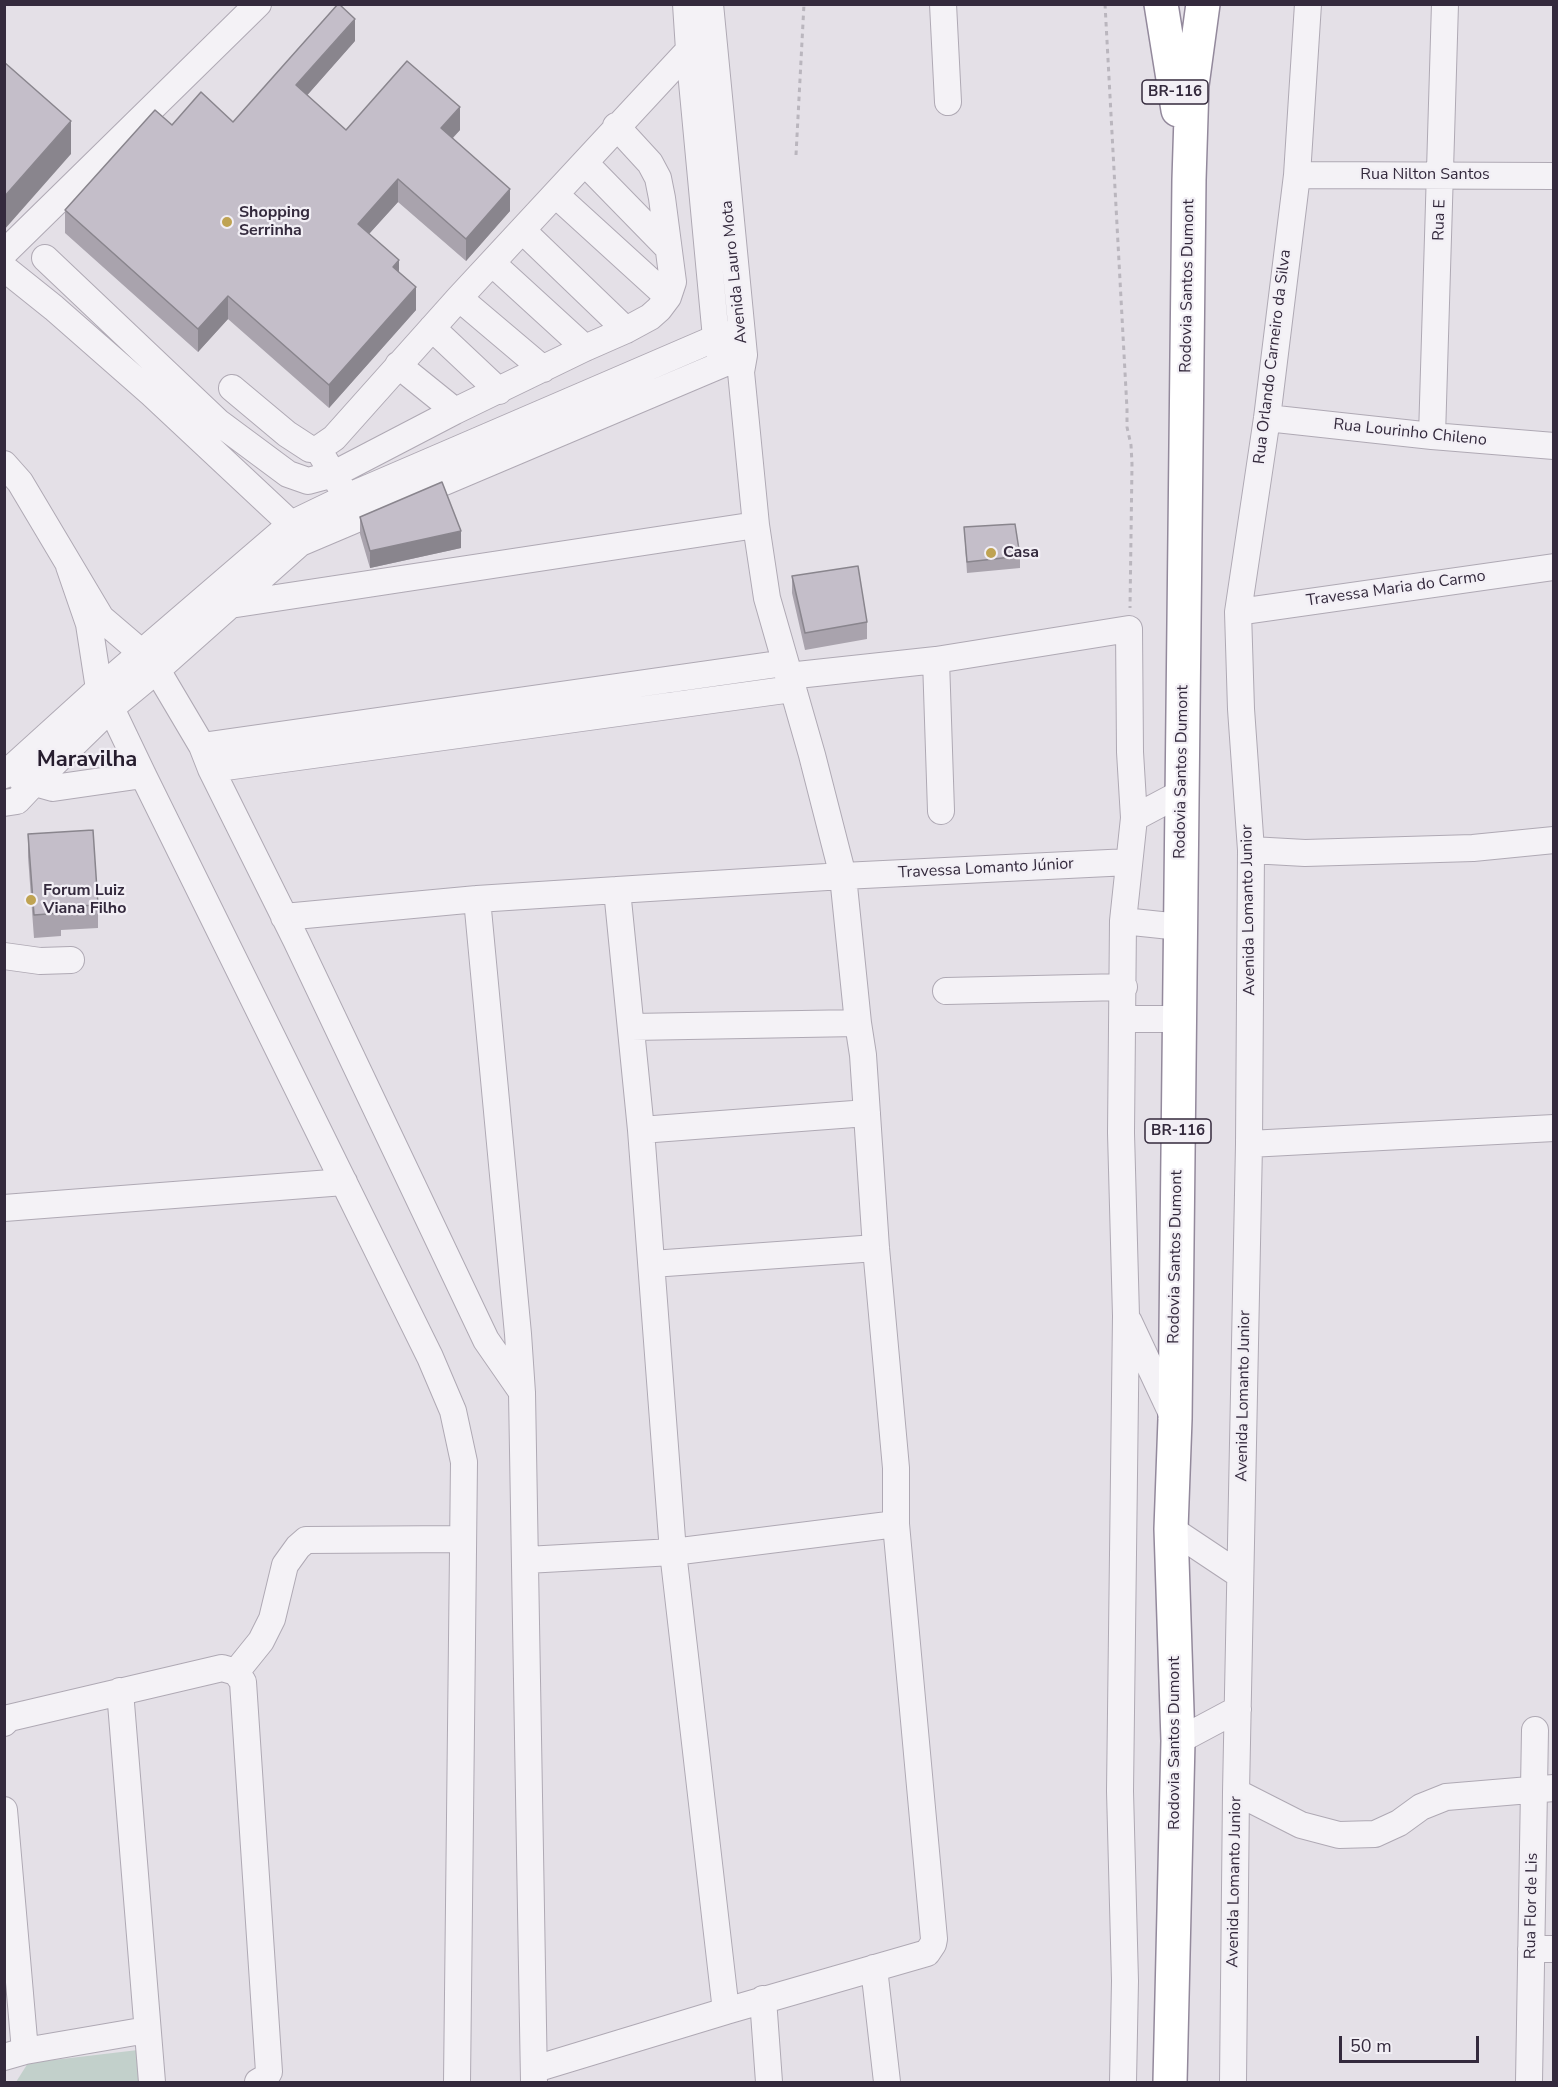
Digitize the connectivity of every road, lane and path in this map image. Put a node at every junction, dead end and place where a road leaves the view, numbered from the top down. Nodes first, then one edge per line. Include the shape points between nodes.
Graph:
1 (258, 4) edge
2 (686, 4) edge
3 (710, 4) edge
4 (804, 4) edge
5 (943, 4) edge
6 (1105, 4) edge
7 (1162, 4) edge
8 (1308, 4) edge
9 (1445, 4) edge
10 (1203, 5) edge
11 (713, 39) junction
12 (688, 43) junction
13 (948, 102) dead end
14 (616, 126) junction
15 (796, 154) dead end
16 (585, 163) junction
17 (1296, 175) junction
18 (1441, 175) junction
19 (1554, 176) edge
20 (1189, 180) junction
21 (556, 195) junction
22 (523, 231) junction
23 (668, 248) junction
24 (4, 253) edge
25 (45, 258) dead end
26 (492, 263) junction
27 (4, 268) edge
28 (669, 297) junction
29 (459, 298) junction
30 (432, 328) junction
31 (626, 330) junction
32 (585, 348) junction
33 (732, 352) junction
34 (398, 365) junction
35 (543, 369) junction
36 (232, 388) dead end
37 (499, 391) junction
38 (455, 411) junction
39 (1267, 418) junction
40 (1432, 436) junction
41 (1554, 446) edge
42 (318, 449) junction
43 (4, 464) edge
44 (334, 474) junction
45 (352, 508) junction
46 (756, 525) junction
47 (295, 533) junction
48 (69, 567) junction
49 (1554, 567) edge
50 (230, 605) junction
51 (1238, 612) junction
52 (1130, 629) junction
53 (936, 660) junction
54 (150, 661) junction
55 (788, 676) junction
56 (105, 699) junction
57 (1241, 709) joint
58 (207, 758) junction
59 (6, 775) edge
60 (142, 775) junction
61 (34, 783) junction
62 (1181, 793) junction
63 (4, 803) edge
64 (941, 811) dead end
65 (1134, 819) junction
66 (1554, 840) edge
67 (1251, 850) junction
68 (1129, 862) junction
69 (843, 876) junction
70 (617, 890) junction
71 (477, 899) junction
72 (284, 917) junction
73 (1123, 921) junction
74 (1180, 927) junction
75 (4, 956) edge
76 (71, 960) dead end
77 (1124, 987) junction
78 (946, 992) dead end
79 (1123, 1019) junction
80 (1179, 1019) junction
81 (858, 1023) junction
82 (632, 1027) junction
83 (867, 1113) junction
84 (1554, 1128) edge
85 (641, 1130) junction
86 (1249, 1144) junction
87 (344, 1182) junction
88 (4, 1208) edge
89 (876, 1248) junction
90 (651, 1264) junction
91 (1126, 1316) junction
92 (522, 1393) junction
93 (1175, 1419) junction
94 (896, 1524) junction
95 (1172, 1529) junction
96 (462, 1539) junction
97 (673, 1552) junction
98 (526, 1560) junction
99 (1240, 1575) junction
100 (236, 1672) junction
101 (120, 1691) junction
102 (1238, 1709) junction
103 (4, 1723) edge
104 (1535, 1730) dead end
105 (1178, 1741) junction
106 (1544, 1788) edge
107 (1236, 1792) junction
108 (4, 1810) edge
109 (1542, 1949) edge
110 (874, 1968) junction
111 (763, 1999) junction
112 (726, 2011) junction
113 (147, 2030) junction
114 (15, 2054) edge
115 (534, 2076) edge
116 (152, 2082) edge
117 (258, 2082) edge
118 (457, 2082) edge
119 (769, 2082) edge
120 (887, 2082) edge
121 (1123, 2082) edge
122 (1170, 2082) edge
123 (1233, 2082) edge
124 (1529, 2082) edge

1 - 24 street
2 - 12 street, Avenida Lauro Mota
3 - 11 street, Avenida Lauro Mota
4 - 15 path
5 - 13 street
6 - 52 path via 1126,427 1131,455
7 - 10 highway via 1178,23 1189,24
7 - 20 highway, Rodovia Santos Dumont / BR-116
8 - 17 street, Rua Orlando Carneiro da Silva
9 - 18 street, Rua E
10 - 20 highway, Rodovia Santos Dumont / BR-116 via 1192,85
11 - 12 street
11 - 33 street, Avenida Lauro Mota
12 - 14 street
12 - 33 street, Avenida Lauro Mota
14 - 16 street
14 - 23 street via 650,163 658,178
16 - 21 street
16 - 23 street
17 - 18 street, Rua Nilton Santos
17 - 39 street, Rua Orlando Carneiro da Silva
18 - 19 street, Rua Nilton Santos
18 - 40 street, Rua E
20 - 62 highway, Rodovia Santos Dumont / BR-116
21 - 22 street
21 - 28 street
22 - 26 street
22 - 31 street
23 - 28 street via 673,282
25 - 44 street via 218,422 288,474 308,481
26 - 29 street
26 - 32 street
27 - 47 street via 152,394
28 - 31 street via 650,317
29 - 30 street
29 - 35 street
30 - 34 street
30 - 37 street
31 - 32 street
32 - 35 street
33 - 45 street
33 - 46 street
34 - 38 street
34 - 42 street via 334,438
35 - 37 street
36 - 42 street via 287,434 310,449
37 - 38 street
38 - 44 street
39 - 40 street, Rua Lourinho Chileno
39 - 51 street, Rua Orlando Carneiro da Silva
40 - 41 street, Rua Lourinho Chileno
42 - 44 street
43 - 48 street via 20,482
44 - 45 street
45 - 47 street
46 - 50 street
46 - 55 street via 766,598
47 - 50 street
47 - 54 street
48 - 54 street via 101,618
48 - 56 street via 89,624
49 - 51 street, Travessa Maria do Carmo
50 - 54 street
51 - 57 street, Rua Orlando Carneiro da Silva
52 - 53 street
52 - 65 street
53 - 55 street
53 - 64 street
54 - 56 street
54 - 58 street
55 - 58 street
55 - 69 street
56 - 59 street
56 - 60 street
56 - 61 street
57 - 67 street, Avenida Lomanto Junior
58 - 72 street
59 - 61 street
60 - 61 street via 53,788
60 - 87 street
61 - 63 street via 17,801
62 - 65 street
62 - 74 highway, Rodovia Santos Dumont / BR-116
65 - 68 street
66 - 67 street via 1473,848 1305,853
67 - 86 street, Avenida Lomanto Junior
68 - 69 street, Travessa Lomanto Júnior
68 - 73 street
69 - 70 street, Travessa Lomanto Júnior
69 - 81 street
70 - 71 street, Travessa Lomanto Júnior
70 - 82 street
71 - 72 street, Travessa Lomanto Júnior
71 - 92 street
72 - 92 street via 486,1340
73 - 74 street
73 - 77 street
74 - 80 highway, Rodovia Santos Dumont / BR-116
75 - 76 street
77 - 78 street
77 - 79 street
79 - 80 street
79 - 91 street via 1121,1133
80 - 93 highway, Rodovia Santos Dumont / BR-116
81 - 82 street
81 - 83 street
82 - 85 street
83 - 85 street
83 - 89 street
84 - 86 street
85 - 90 street
86 - 99 street, Avenida Lomanto Junior
87 - 88 street
87 - 96 street via 453,1410 464,1462
89 - 90 street
89 - 94 street via 896,1468
90 - 97 street
91 - 93 street
91 - 121 street via 1120,1791 1125,1981
92 - 98 street
93 - 95 highway, Rodovia Santos Dumont / BR-116
94 - 97 street
94 - 110 street via 934,1939 927,1953
95 - 99 street
95 - 105 highway, Rodovia Santos Dumont / BR-116
96 - 100 street via 306,1540 285,1565 272,1619 261,1641
96 - 118 street
97 - 98 street
97 - 112 street
98 - 115 street
99 - 102 street, Avenida Lomanto Junior
100 - 101 street via 222,1668
100 - 117 street via 243,1682 269,2072
101 - 103 street via 9,1718
101 - 113 street
102 - 105 street
102 - 107 street, Avenida Lomanto Junior
104 - 106 street, Rua Flor de Lis
105 - 122 highway, Rodovia Santos Dumont / BR-116
106 - 107 street via 1446,1797 1375,1834 1339,1835 1301,1825
106 - 109 street, Rua Flor de Lis
107 - 123 street, Avenida Lomanto Junior
108 - 114 street
109 - 124 street, Rua Flor de Lis
110 - 111 street
110 - 120 street
111 - 112 street
111 - 119 street
112 - 115 street
113 - 114 street
113 - 116 street

